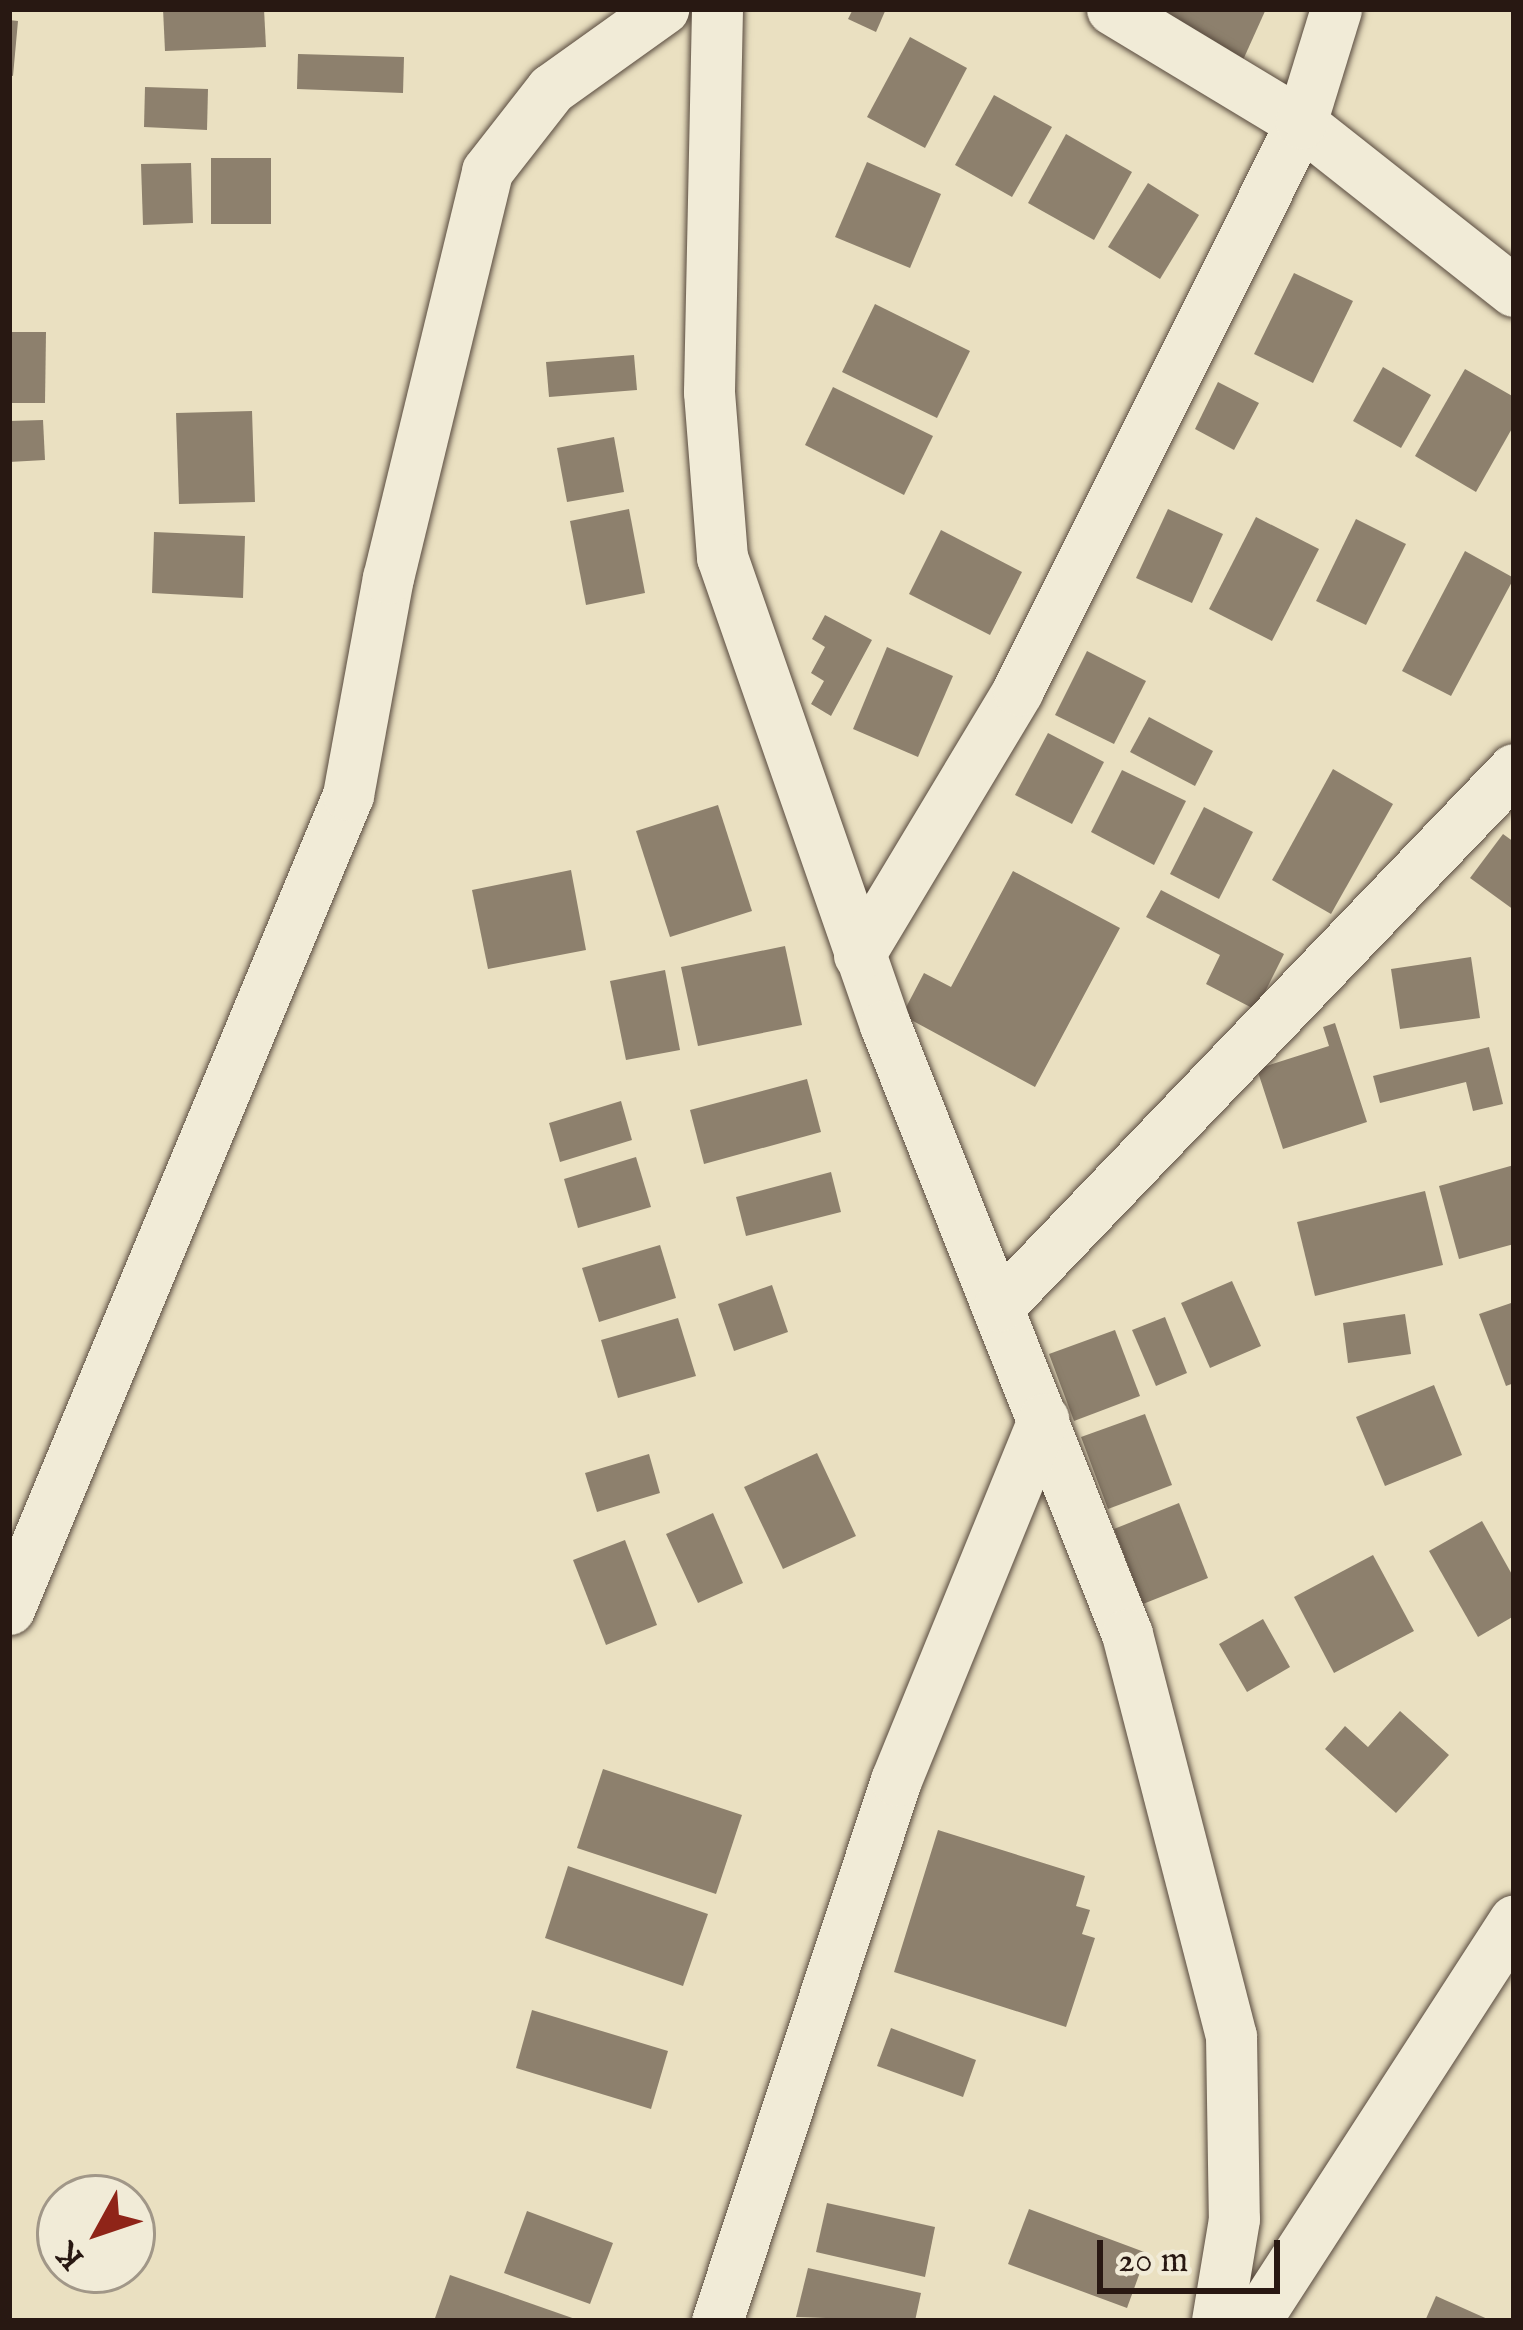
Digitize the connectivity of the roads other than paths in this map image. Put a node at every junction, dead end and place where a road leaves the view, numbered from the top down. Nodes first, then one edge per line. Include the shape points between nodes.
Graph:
1 (663, 9) edge
2 (717, 9) edge
3 (1112, 9) edge
4 (1336, 9) edge
5 (1301, 122) junction
6 (1514, 291) edge
7 (1514, 769) edge
8 (859, 955) junction
9 (999, 1306) junction
10 (1042, 1419) junction
11 (9, 1609) edge
12 (1514, 1920) edge
13 (717, 2321) edge
14 (1217, 2321) edge
15 (1256, 2321) edge

1 - 11 street via 551,89 487,171 398,533 348,795
2 - 8 street via 709,392 722,556
3 - 5 street
4 - 5 street
5 - 6 street
5 - 8 street via 1018,690
7 - 9 street
8 - 9 street
9 - 10 street
10 - 13 street via 896,1780
10 - 14 street via 1127,1634 1231,2036 1234,2219
12 - 15 street

